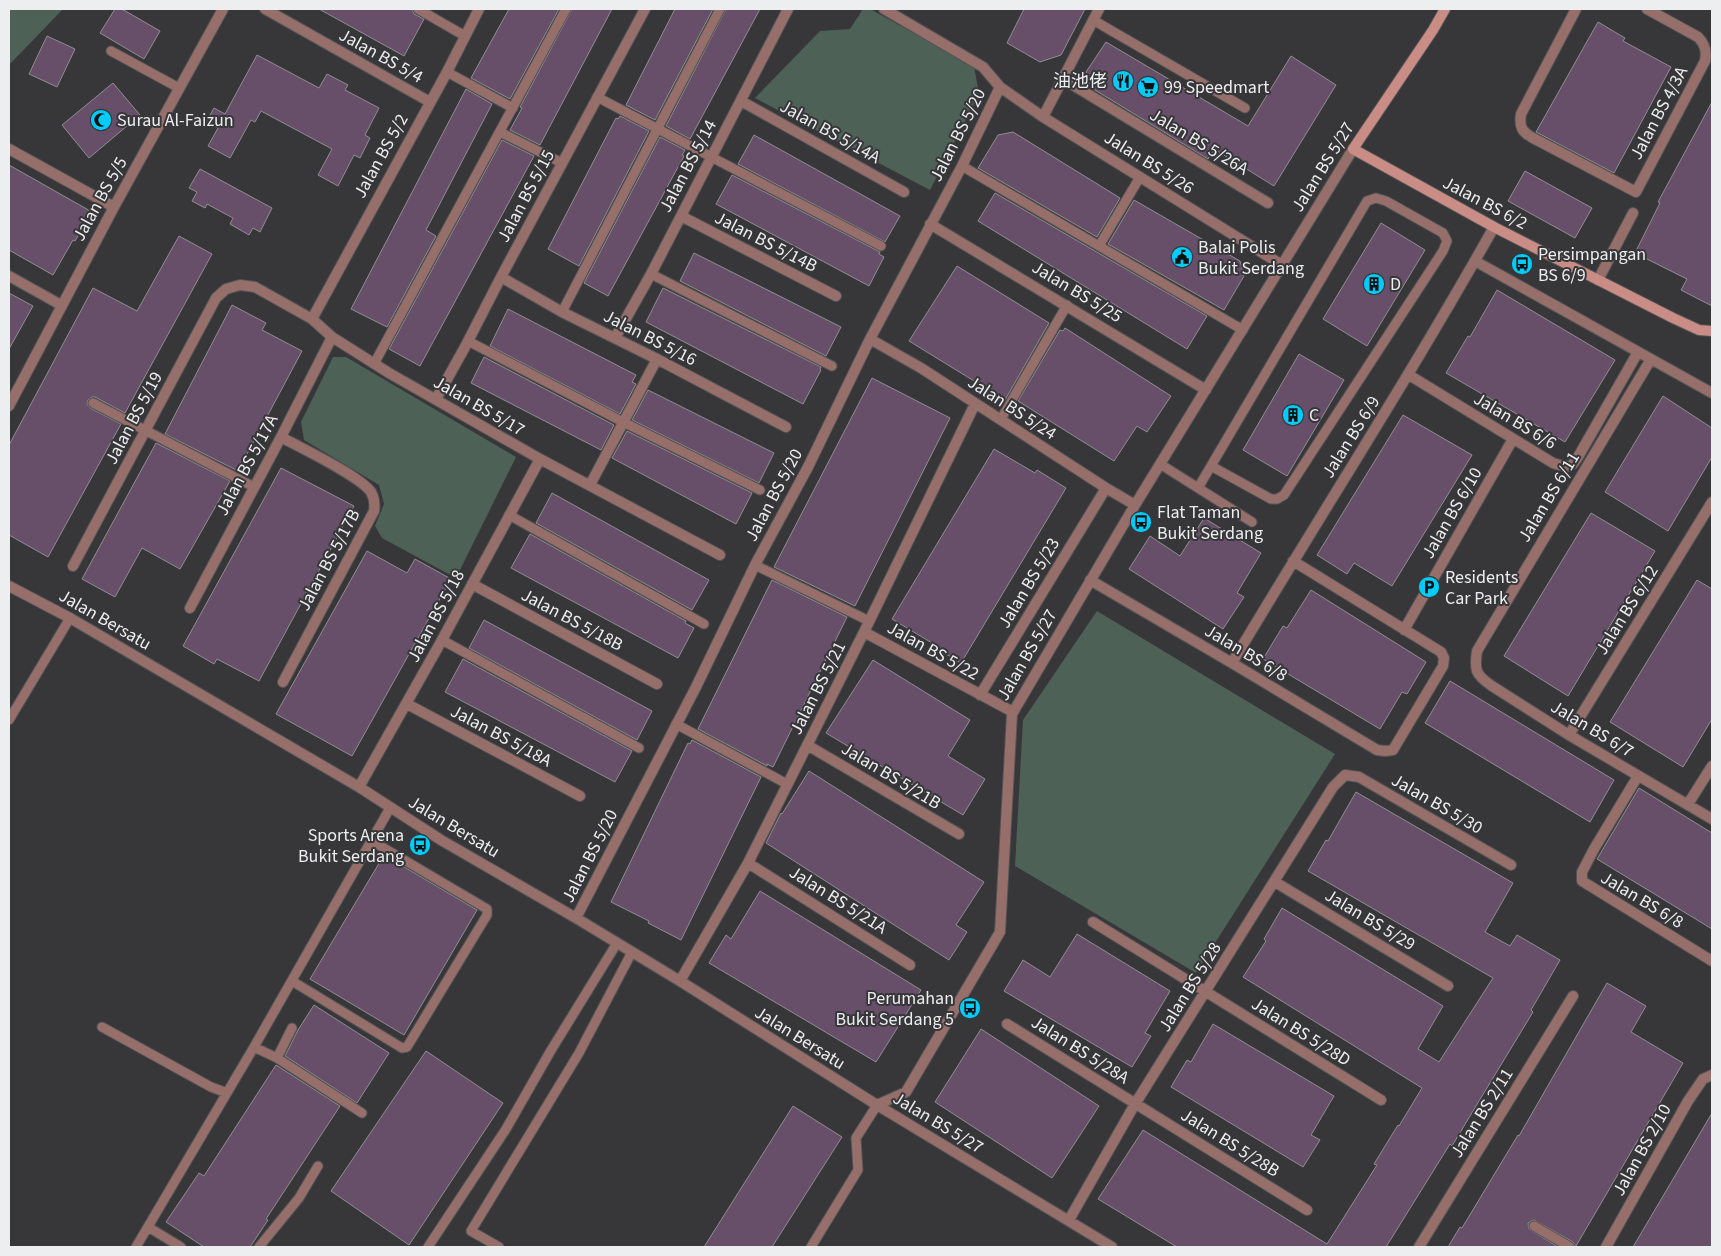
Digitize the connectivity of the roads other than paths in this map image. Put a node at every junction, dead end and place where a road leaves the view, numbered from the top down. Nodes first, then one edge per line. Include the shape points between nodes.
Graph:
1 (223, 9) edge
2 (265, 9) edge
3 (418, 9) edge
4 (479, 9) edge
5 (566, 9) edge
6 (645, 9) edge
7 (720, 9) edge
8 (788, 9) edge
9 (884, 9) edge
10 (1099, 9) edge
11 (1445, 9) edge
12 (1576, 9) edge
13 (1647, 9) edge
14 (1093, 20) junction
15 (465, 36) junction
16 (111, 51) dead end
17 (447, 72) junction
18 (1062, 79) junction
19 (1000, 87) junction
20 (179, 88) junction
21 (597, 97) junction
22 (430, 102) junction
23 (741, 102) junction
24 (514, 108) junction
25 (1245, 108) dead end
26 (1043, 117) junction
27 (658, 129) junction
28 (500, 132) junction
29 (9, 149) edge
30 (1353, 149) junction
31 (712, 157) junction
32 (562, 162) junction
33 (962, 166) junction
34 (1140, 177) junction
35 (904, 192) dead end
36 (1268, 203) dead end
37 (114, 207) junction
38 (1633, 213) dead end
39 (681, 216) junction
40 (930, 224) junction
41 (1494, 227) junction
42 (881, 246) dead end
43 (1099, 246) junction
44 (1475, 261) junction
45 (1282, 265) junction
46 (650, 274) junction
47 (9, 276) edge
48 (501, 277) junction
49 (1598, 280) junction
50 (226, 288) joint
51 (836, 296) dead end
52 (61, 305) junction
53 (1068, 305) junction
54 (562, 312) junction
55 (312, 319) junction
56 (1243, 330) junction
57 (1712, 331) edge
58 (332, 337) junction
59 (615, 338) junction
60 (870, 340) junction
61 (468, 341) junction
62 (1638, 352) junction
63 (657, 359) junction
64 (1651, 359) junction
65 (374, 364) junction
66 (832, 366) dead end
67 (1409, 375) junction
68 (1206, 390) junction
69 (1712, 393) edge
70 (436, 399) junction
71 (93, 404) dead end
72 (975, 404) junction
73 (9, 405) edge
74 (1001, 419) junction
75 (623, 422) junction
76 (786, 427) dead end
77 (146, 432) junction
78 (281, 437) junction
79 (1513, 439) junction
80 (540, 459) junction
81 (1160, 464) junction
82 (1211, 466) junction
83 (590, 486) junction
84 (254, 487) junction
85 (1106, 488) junction
86 (1198, 488) junction
87 (760, 490) dead end
88 (1712, 502) edge
89 (1135, 504) junction
90 (509, 515) junction
91 (1252, 522) dead end
92 (720, 556) dead end
93 (1293, 561) junction
94 (756, 565) junction
95 (73, 566) dead end
96 (1090, 580) junction
97 (472, 584) junction
98 (9, 586) edge
99 (190, 608) dead end
100 (70, 618) junction
101 (869, 621) junction
102 (704, 624) dead end
103 (1404, 630) junction
104 (864, 632) junction
105 (442, 640) junction
106 (1476, 652) joint
107 (1232, 663) junction
108 (283, 682) dead end
109 (658, 684) dead end
110 (980, 695) junction
111 (407, 704) junction
112 (1013, 712) junction
113 (9, 720) edge
114 (676, 724) junction
115 (1569, 735) junction
116 (807, 745) junction
117 (639, 748) dead end
118 (1712, 766) edge
119 (1345, 775) joint
120 (1638, 776) junction
121 (787, 784) junction
122 (359, 788) junction
123 (580, 796) dead end
124 (1688, 804) junction
125 (390, 808) junction
126 (1712, 819) edge
127 (959, 834) dead end
128 (372, 841) junction
129 (748, 863) junction
130 (1510, 865) dead end
131 (1275, 882) junction
132 (576, 918) junction
133 (1093, 922) dead end
134 (617, 943) junction
135 (632, 952) junction
136 (1712, 961) edge
137 (910, 965) dead end
138 (292, 981) junction
139 (680, 981) junction
140 (1448, 986) dead end
141 (1205, 992) junction
142 (1573, 996) dead end
143 (1007, 1024) dead end
144 (102, 1027) dead end
145 (292, 1028) dead end
146 (254, 1047) junction
147 (277, 1058) junction
148 (1712, 1075) edge
149 (227, 1093) junction
150 (1381, 1100) dead end
151 (1135, 1104) junction
152 (877, 1105) junction
153 (362, 1113) dead end
154 (318, 1166) dead end
155 (1308, 1210) dead end
156 (1069, 1220) junction
157 (1534, 1226) dead end
158 (148, 1227) junction
159 (136, 1247) edge
160 (181, 1247) edge
161 (259, 1247) edge
162 (428, 1247) edge
163 (499, 1247) edge
164 (812, 1247) edge
165 (1112, 1247) edge
166 (1419, 1247) edge
167 (1570, 1247) edge
168 (1606, 1247) edge

1 - 20 street, Jalan BS 5/5
2 - 22 street, Jalan BS 5/4
3 - 15 lane
4 - 15 street, Jalan BS 5/2
5 - 24 lane
6 - 21 street, Jalan BS 5/15
7 - 27 lane
8 - 23 street, Jalan BS 5/14
9 - 19 street, Jalan BS 5/26 via 983,67
10 - 14 street
11 - 30 street, Jalan BS 5/27
12 - 13 street, Jalan BS 4/3A via 1521,114 1522,130 1636,192 1707,54 1698,37
14 - 18 street
14 - 25 lane
15 - 17 street, Jalan BS 5/2
16 - 20 lane
17 - 22 street, Jalan BS 5/2
17 - 24 lane
18 - 26 street
18 - 36 street, Jalan BS 5/26A
19 - 26 street, Jalan BS 5/26
19 - 33 street, Jalan BS 5/20
20 - 37 street, Jalan BS 5/5
21 - 27 lane
21 - 32 street, Jalan BS 5/15
22 - 55 street, Jalan BS 5/2
23 - 31 street, Jalan BS 5/14
23 - 35 street, Jalan BS 5/14A
24 - 28 lane
26 - 34 street, Jalan BS 5/26
27 - 31 lane
27 - 54 lane
28 - 32 lane
28 - 65 lane
29 - 37 street
30 - 41 street, Jalan BS 6/2
30 - 45 street, Jalan BS 5/27
31 - 39 street, Jalan BS 5/14
31 - 42 lane
32 - 48 street, Jalan BS 5/15
33 - 40 street, Jalan BS 5/20
33 - 43 lane
34 - 43 lane
34 - 45 street, Jalan BS 5/26
37 - 52 street, Jalan BS 5/5
38 - 49 street
39 - 46 street, Jalan BS 5/14
39 - 51 street, Jalan BS 5/14B
40 - 53 street, Jalan BS 5/25
40 - 60 street, Jalan BS 5/20
41 - 44 street, Jalan BS 6/9
41 - 49 street, Jalan BS 6/2
43 - 56 lane
44 - 62 street
44 - 67 street, Jalan BS 6/9
45 - 56 street, Jalan BS 5/27
46 - 59 street, Jalan BS 5/14
46 - 66 lane
47 - 52 street
48 - 54 street, Jalan BS 5/16
48 - 61 street, Jalan BS 5/15
49 - 57 street, Jalan BS 6/2 via 1690,326
50 - 55 street, Jalan BS 5/17 via 240,285 255,287
50 - 77 street, Jalan BS 5/19 via 209,310
52 - 73 street, Jalan BS 5/5
53 - 68 street, Jalan BS 5/25
53 - 74 lane
54 - 59 street, Jalan BS 5/16
55 - 58 street, Jalan BS 5/17
56 - 68 street, Jalan BS 5/27
58 - 65 street, Jalan BS 5/17
58 - 78 street, Jalan BS 5/17A
59 - 63 street, Jalan BS 5/16
60 - 72 street, Jalan BS 5/24 via 921,368
60 - 94 street, Jalan BS 5/20
61 - 70 street, Jalan BS 5/15
61 - 75 lane
62 - 64 street
62 - 79 street, Jalan BS 6/6 via 1573,464 1560,466
63 - 75 street
63 - 76 street, Jalan BS 5/16
64 - 69 street
64 - 106 street, Jalan BS 6/11
65 - 70 street, Jalan BS 5/17
67 - 79 street, Jalan BS 6/6
67 - 93 street, Jalan BS 6/9
68 - 81 street, Jalan BS 5/27
70 - 80 street, Jalan BS 5/17
71 - 77 lane
72 - 74 street, Jalan BS 5/24
72 - 101 street, Jalan BS 5/21
74 - 85 street, Jalan BS 5/24
75 - 83 street
75 - 87 lane
77 - 84 lane
77 - 95 street, Jalan BS 5/19
78 - 84 street, Jalan BS 5/17A
78 - 108 street, Jalan BS 5/17B via 358,481 372,494 375,505
79 - 103 street, Jalan BS 6/10
80 - 83 street, Jalan BS 5/17
80 - 90 street, Jalan BS 5/18
81 - 86 lane
81 - 89 street, Jalan BS 5/27
82 - 82 lane via 1368,201 1376,198 1386,201 1443,233 1447,241 1443,251 1284,495 1271,499
82 - 86 lane
83 - 92 street, Jalan BS 5/17
84 - 99 street, Jalan BS 5/17A
85 - 89 street, Jalan BS 5/24
85 - 110 street, Jalan BS 5/23
86 - 91 lane
88 - 115 street, Jalan BS 6/12
89 - 96 street, Jalan BS 5/27
90 - 97 street, Jalan BS 5/18
90 - 102 lane
93 - 103 street
93 - 107 street, Jalan BS 6/9
94 - 101 lane
94 - 114 street, Jalan BS 5/20
96 - 107 street, Jalan BS 6/8
96 - 112 street, Jalan BS 5/27
97 - 105 street, Jalan BS 5/18
97 - 109 street, Jalan BS 5/18B
98 - 100 street, Jalan Bersatu
100 - 113 lane
100 - 122 street, Jalan Bersatu
101 - 104 street, Jalan BS 5/21
103 - 107 street, Jalan BS 6/8 via 1441,652 1444,658 1443,666 1394,750 1377,750
104 - 110 street, Jalan BS 5/22
104 - 116 street, Jalan BS 5/21
105 - 111 street, Jalan BS 5/18
105 - 117 lane
106 - 115 street, Jalan BS 6/7 via 1475,666 1480,677
110 - 112 street, Jalan BS 5/22
111 - 122 street, Jalan BS 5/18
111 - 123 street, Jalan BS 5/18A
112 - 152 street, Jalan BS 5/27 via 1000,932 906,1092
114 - 121 lane
114 - 132 street, Jalan BS 5/20
115 - 120 street, Jalan BS 6/7
116 - 121 street, Jalan BS 5/21
116 - 127 street, Jalan BS 5/21B
118 - 124 street
119 - 130 street, Jalan BS 5/30 via 1359,778
119 - 131 street, Jalan BS 5/28 via 1333,787
120 - 124 street, Jalan BS 6/7
120 - 136 street, Jalan BS 6/8 via 1586,864 1582,881
121 - 129 street, Jalan BS 5/21
122 - 125 street, Jalan Bersatu
124 - 126 street, Jalan BS 6/7
125 - 128 lane
125 - 132 street, Jalan Bersatu
128 - 138 lane
128 - 138 lane via 487,909 487,915 407,1047 402,1048
129 - 137 street, Jalan BS 5/21A
129 - 139 street, Jalan BS 5/21
131 - 140 street, Jalan BS 5/29
131 - 141 street, Jalan BS 5/28
132 - 134 street, Jalan Bersatu
133 - 141 street, Jalan BS 5/28D
134 - 135 street, Jalan Bersatu
134 - 162 lane via 506,1129
135 - 139 street, Jalan Bersatu
135 - 163 lane via 579,1053 471,1231
138 - 146 lane
139 - 152 street, Jalan Bersatu
141 - 150 street, Jalan BS 5/28D
141 - 151 street, Jalan BS 5/28
142 - 166 street, Jalan BS 2/11
143 - 151 street, Jalan BS 5/28A
144 - 149 lane
145 - 147 lane
146 - 147 lane
146 - 149 lane
147 - 153 lane
148 - 168 street, Jalan BS 2/10 via 1703,1079 1688,1101
149 - 158 lane
151 - 155 street, Jalan BS 5/28B
151 - 156 street, Jalan BS 5/28
152 - 156 street, Jalan BS 5/27
152 - 164 lane via 856,1138 858,1170
154 - 161 lane via 299,1198
156 - 165 street, Jalan BS 5/27
157 - 167 lane
158 - 159 lane
158 - 160 lane

